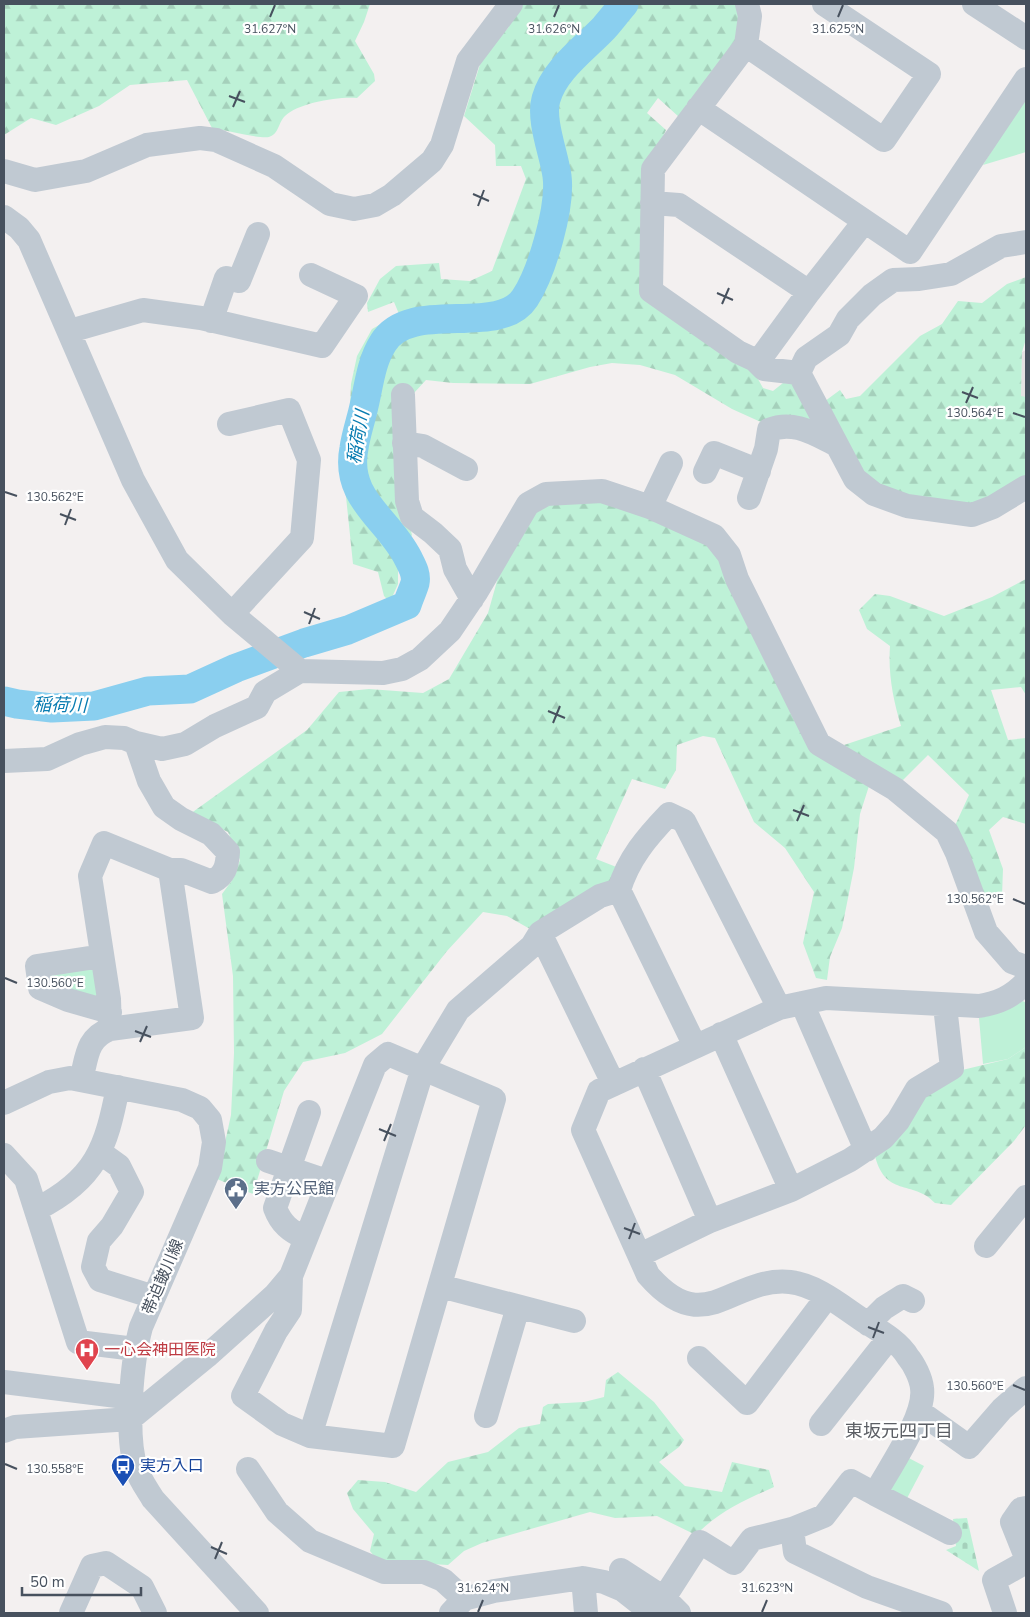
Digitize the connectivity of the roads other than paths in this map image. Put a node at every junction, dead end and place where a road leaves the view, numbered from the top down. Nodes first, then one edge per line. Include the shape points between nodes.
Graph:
1 (511, 4) edge
2 (746, 4) edge
3 (824, 4) edge
4 (974, 4) edge
5 (1026, 38) edge
6 (746, 45) junction
7 (1026, 79) edge
8 (698, 108) junction
9 (4, 171) edge
10 (652, 203) junction
11 (4, 217) edge
12 (864, 222) junction
13 (258, 234) dead end
14 (1026, 242) edge
15 (311, 275) dead end
16 (809, 292) junction
17 (211, 321) junction
18 (70, 331) junction
19 (755, 360) junction
20 (799, 373) junction
21 (403, 395) dead end
22 (229, 424) dead end
23 (404, 443) junction
24 (837, 445) junction
25 (671, 463) dead end
26 (466, 468) dead end
27 (759, 471) junction
28 (705, 472) dead end
29 (1026, 487) edge
30 (749, 498) dead end
31 (650, 507) junction
32 (472, 599) junction
33 (232, 614) junction
34 (297, 668) junction
35 (136, 743) junction
36 (4, 761) edge
37 (170, 870) junction
38 (619, 890) junction
39 (540, 933) junction
40 (102, 956) junction
41 (1026, 967) edge
42 (1026, 982) edge
43 (802, 1003) junction
44 (945, 1006) junction
45 (779, 1008) junction
46 (110, 1021) junction
47 (721, 1034) junction
48 (695, 1046) junction
49 (422, 1068) junction
50 (644, 1069) junction
51 (81, 1080) junction
52 (613, 1082) junction
53 (118, 1087) junction
54 (4, 1103) edge
55 (309, 1112) dead end
56 (866, 1150) junction
57 (101, 1153) junction
58 (4, 1155) edge
59 (279, 1164) junction
60 (327, 1181) junction
61 (791, 1190) junction
62 (1026, 1197) edge
63 (37, 1210) junction
64 (710, 1221) junction
65 (305, 1238) junction
66 (986, 1246) dead end
67 (640, 1255) junction
68 (291, 1276) junction
69 (440, 1286) junction
70 (827, 1296) junction
71 (154, 1297) junction
72 (913, 1300) dead end
73 (518, 1307) junction
74 (574, 1321) dead end
75 (868, 1324) junction
76 (889, 1338) junction
77 (135, 1349) junction
78 (699, 1358) dead end
79 (4, 1382) edge
80 (1026, 1388) edge
81 (131, 1408) junction
82 (920, 1412) junction
83 (486, 1416) dead end
84 (821, 1424) dead end
85 (4, 1431) edge
86 (310, 1436) junction
87 (248, 1469) dead end
88 (875, 1494) junction
89 (1026, 1508) edge
90 (792, 1529) junction
91 (950, 1533) dead end
92 (1026, 1557) edge
93 (1026, 1562) edge
94 (621, 1570) dead end
95 (582, 1578) junction
96 (457, 1606) edge
97 (665, 1608) edge
98 (71, 1613) edge
99 (155, 1613) edge
100 (257, 1613) edge
101 (586, 1613) edge
102 (941, 1613) edge
103 (1005, 1613) edge

1 - 9 street via 468,61 442,145 432,161 375,205 354,208 330,204 274,166 216,140 200,138 147,145 86,171 63,176 35,180
2 - 6 street via 750,16
3 - 6 street via 929,74 884,140
4 - 5 street
6 - 8 street
7 - 12 street via 910,252
8 - 10 street via 653,169
8 - 12 street
10 - 16 street via 679,205
10 - 19 street via 651,291 738,352
11 - 18 street via 29,240
12 - 16 street
13 - 17 street via 239,281 226,278
14 - 20 street via 1001,246 950,274 893,280 848,319 839,335 806,358
15 - 17 street via 356,296 322,346
16 - 19 street via 763,355
17 - 18 street via 143,310
18 - 33 street via 133,480 177,560
19 - 20 street via 764,369
20 - 24 street
21 - 23 street
22 - 33 street via 289,410 310,460 302,538
23 - 26 street via 423,446
23 - 32 street via 407,501 412,518 450,549 456,569
24 - 27 street via 798,426 779,426 769,430
24 - 29 street via 855,479 874,494 907,506 972,515 993,507
25 - 31 street
27 - 28 street via 714,453
27 - 30 street
31 - 32 street via 602,491 546,494 528,504
31 - 41 street via 714,536 729,555 737,579 819,744 895,789 947,832 986,932 1012,962
32 - 34 street via 450,631 420,659 402,669 383,673
33 - 34 street
34 - 35 street via 265,692 257,707 215,726 186,744 162,749
35 - 36 street via 124,738 105,737 80,744 47,760
35 - 37 street via 149,780 164,807 211,834 228,852 223,876 212,882 181,870
37 - 40 street via 104,843 90,876
37 - 46 street via 192,1018
38 - 39 street via 600,896
38 - 45 street via 624,873 642,843 669,814 684,822
38 - 48 street
39 - 49 street via 532,946 458,1010
39 - 52 street
40 - 46 street
40 - 46 street via 37,966 40,988
42 - 44 street via 1018,992 1000,1002
43 - 44 street via 826,998
43 - 45 street
43 - 56 street
44 - 56 street via 952,1068 917,1089 898,1121 883,1138
45 - 47 street
46 - 51 street via 91,1043
47 - 48 street
47 - 61 street
48 - 50 street
49 - 60 street via 388,1054 375,1065
49 - 69 street via 494,1099
49 - 86 street
50 - 52 street
50 - 64 street
51 - 53 street, 帯迫皷川線
51 - 54 street, 帯迫皷川線 via 70,1078 49,1082
52 - 67 street via 599,1091 583,1130
53 - 57 street
53 - 71 street, 帯迫皷川線 via 182,1100 200,1108 210,1120 214,1142 210,1168
55 - 59 street
56 - 61 street
57 - 63 street via 79,1181 56,1200
57 - 71 street via 119,1166 132,1192 99,1241 93,1267 100,1280
58 - 63 street via 26,1179
59 - 60 street
59 - 65 street via 275,1208 280,1221
60 - 65 street
61 - 64 street
62 - 66 street
63 - 77 street via 78,1342
64 - 67 street
65 - 68 street
67 - 70 street via 648,1275 662,1291 690,1305 707,1305 778,1282 792,1282
68 - 81 street via 275,1295 207,1356
68 - 86 street via 290,1310 242,1396 282,1424
69 - 73 street
69 - 86 street via 393,1446
70 - 75 street
70 - 78 street via 747,1403
71 - 77 street, 帯迫皷川線
72 - 75 street via 904,1296 884,1308
73 - 74 street
73 - 83 street
75 - 76 street
76 - 82 street via 908,1355 916,1372 922,1387
76 - 84 street
77 - 81 street, 帯迫皷川線
79 - 81 street
80 - 82 street via 1002,1409 969,1447
81 - 85 street
81 - 100 street, 帯迫皷川線 via 133,1456 142,1482 153,1499
82 - 88 street
87 - 96 street via 277,1512 310,1541 384,1572 424,1572 443,1580
88 - 90 street via 851,1481 824,1516
88 - 91 street
89 - 92 street via 1021,1509 1012,1522
90 - 97 street via 752,1539 734,1563 700,1542
90 - 102 street via 794,1552 867,1587
93 - 103 street via 994,1580
94 - 97 street
95 - 96 street via 494,1591
95 - 97 street via 604,1582
95 - 101 street
98 - 99 street via 92,1566 106,1563 142,1587

